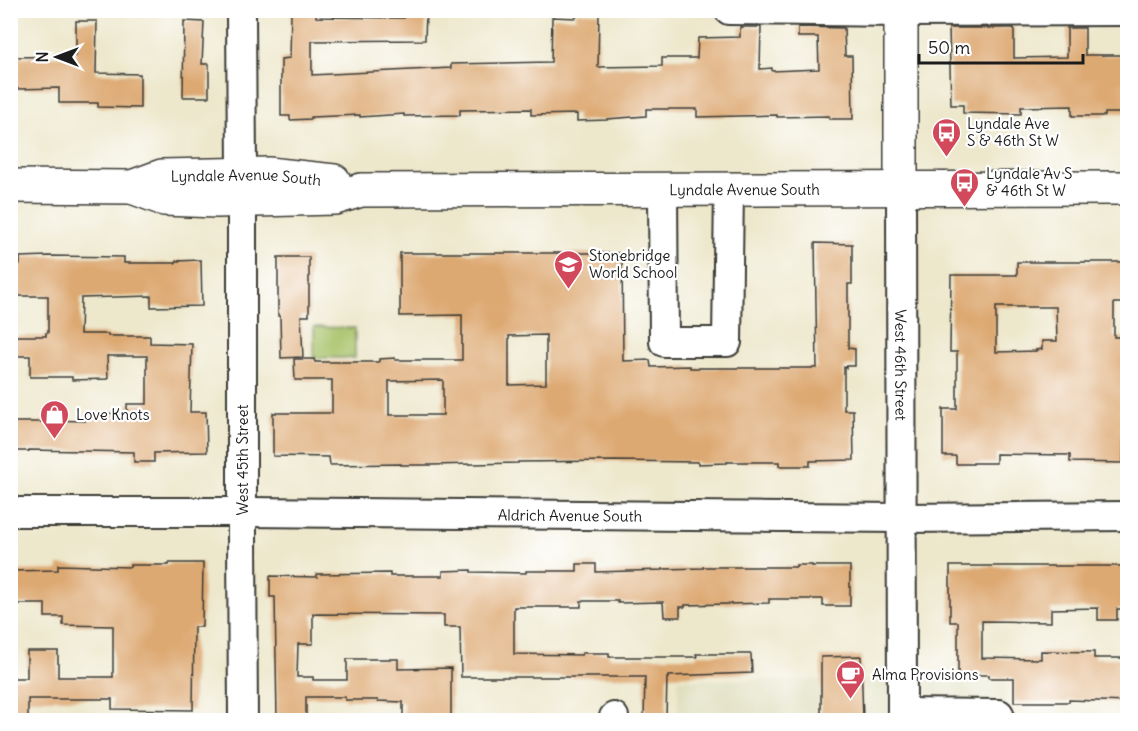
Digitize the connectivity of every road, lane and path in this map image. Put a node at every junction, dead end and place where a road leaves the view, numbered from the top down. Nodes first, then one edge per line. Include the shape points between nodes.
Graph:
1 (241, 10) edge
2 (729, 10) edge
3 (901, 11) edge
4 (1128, 11) edge
5 (10, 186) edge
6 (242, 188) junction
7 (901, 188) junction
8 (1128, 188) edge
9 (663, 189) junction
10 (729, 189) junction
11 (10, 512) edge
12 (242, 512) junction
13 (1128, 516) edge
14 (902, 518) junction
15 (999, 714) dead end
16 (902, 717) edge
17 (243, 720) edge

1 - 6 street, West 45th Street
2 - 3 street
3 - 4 street
3 - 7 main road, West 46th Street
5 - 6 main road, Lyndale Avenue South via 132,187 164,198 217,201
6 - 9 main road, Lyndale Avenue South via 268,174 336,181 361,190
6 - 12 street, West 45th Street
7 - 8 main road, Lyndale Avenue South
7 - 10 main road, Lyndale Avenue South
7 - 14 street, West 46th Street
9 - 10 main road, Lyndale Avenue South
9 - 10 street via 664,342 727,342
11 - 12 street, Aldrich Avenue South
12 - 14 street, Aldrich Avenue South
12 - 17 street, West 45th Street
13 - 14 street, Aldrich Avenue South
14 - 16 street, West 46th Street
15 - 16 street

